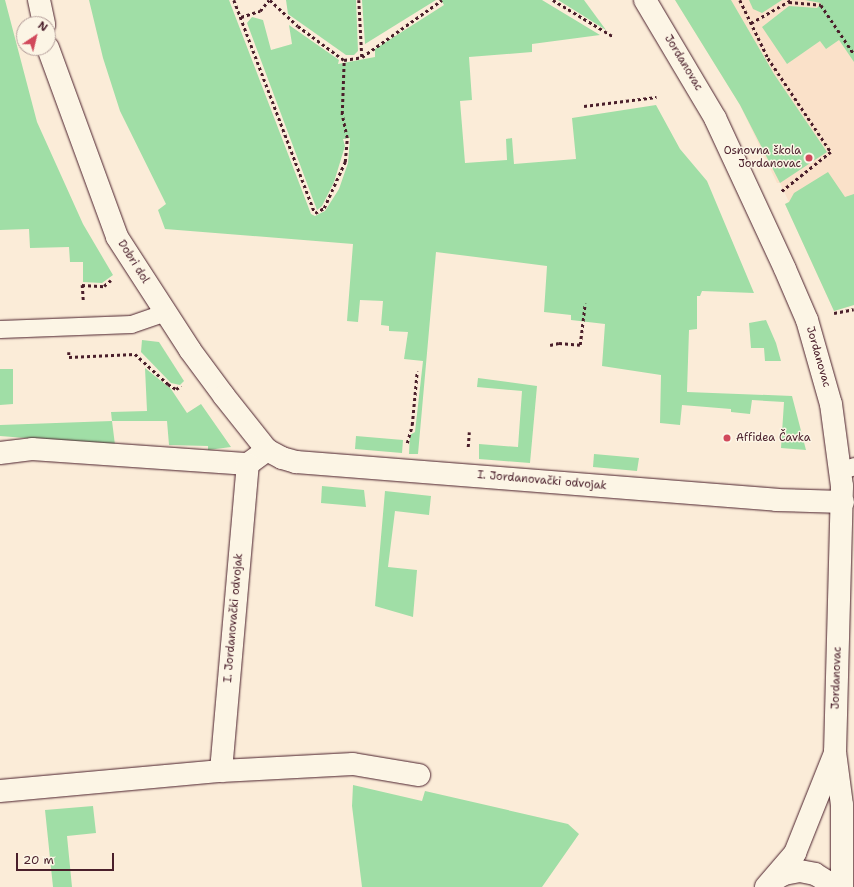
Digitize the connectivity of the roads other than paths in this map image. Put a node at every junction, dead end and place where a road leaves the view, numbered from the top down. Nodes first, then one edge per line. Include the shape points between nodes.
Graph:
1 (40, 0) edge
2 (645, 0) edge
3 (43, 16) edge
4 (51, 56) edge
5 (165, 312) junction
6 (0, 330) edge
7 (267, 450) junction
8 (0, 453) edge
9 (248, 464) junction
10 (848, 468) edge
11 (843, 502) junction
12 (835, 752) junction
13 (221, 771) junction
14 (419, 775) dead end
15 (0, 791) edge
16 (768, 884) edge
17 (836, 887) edge
18 (842, 887) edge

1 - 3 street
2 - 10 street, Jordanovac via 715,118 807,320
4 - 5 street, Dobri dol via 117,237
5 - 6 lane via 131,324
5 - 7 street, Dobri dol via 224,396
7 - 9 street
7 - 11 street, I. Jordanovački odvojak via 296,462 776,500
8 - 9 street via 32,449
9 - 13 street, I. Jordanovački odvojak
10 - 11 street, Jordanovac
11 - 12 street, Jordanovac
12 - 16 street via 795,853
12 - 18 street via 842,805
13 - 14 street via 353,764
13 - 15 street
16 - 17 street via 784,874 800,871 815,874

